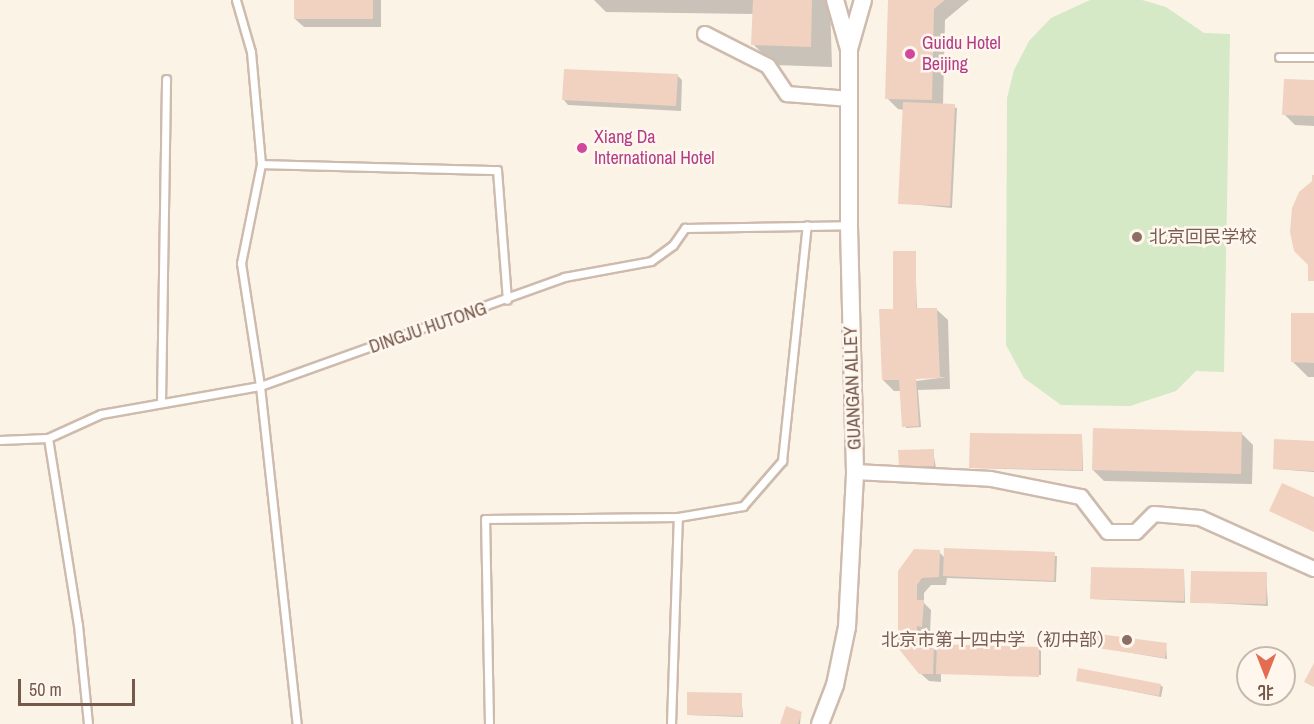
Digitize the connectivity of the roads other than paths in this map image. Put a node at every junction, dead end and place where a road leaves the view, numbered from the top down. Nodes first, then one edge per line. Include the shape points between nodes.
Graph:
1 (236, 0) edge
2 (836, 0) edge
3 (863, 0) edge
4 (705, 34) dead end
5 (849, 49) junction
6 (1279, 57) dead end
7 (1314, 57) edge
8 (166, 78) dead end
9 (850, 99) junction
10 (261, 164) junction
11 (807, 225) junction
12 (849, 225) junction
13 (507, 300) junction
14 (260, 386) junction
15 (161, 402) junction
16 (48, 438) junction
17 (0, 440) edge
18 (855, 472) junction
19 (678, 517) junction
20 (1314, 569) edge
21 (88, 724) edge
22 (297, 724) edge
23 (489, 724) edge
24 (671, 724) edge
25 (820, 724) edge

1 - 10 lane via 250,52
2 - 5 street
3 - 5 street
4 - 9 street via 768,66 787,94
5 - 9 street, GUANGAN ALLEY
6 - 7 lane
8 - 15 lane
9 - 12 street, GUANGAN ALLEY
10 - 13 lane via 496,170
10 - 14 lane via 242,263
11 - 12 lane, DINGJU HUTONG
11 - 13 lane, DINGJU HUTONG via 686,228 673,245 651,261 564,277
11 - 19 lane via 782,461 743,506
12 - 18 street, GUANGAN ALLEY
13 - 14 lane, DINGJU HUTONG
14 - 15 lane, DINGJU HUTONG
14 - 22 lane
15 - 16 lane, DINGJU HUTONG via 101,414
16 - 17 lane, DINGJU HUTONG
16 - 21 lane via 78,625
18 - 20 street via 991,479 1081,497 1108,532 1136,532 1154,514 1200,518
18 - 25 street, GUANGAN ALLEY via 847,627 834,685
19 - 23 lane via 486,519
19 - 24 lane

